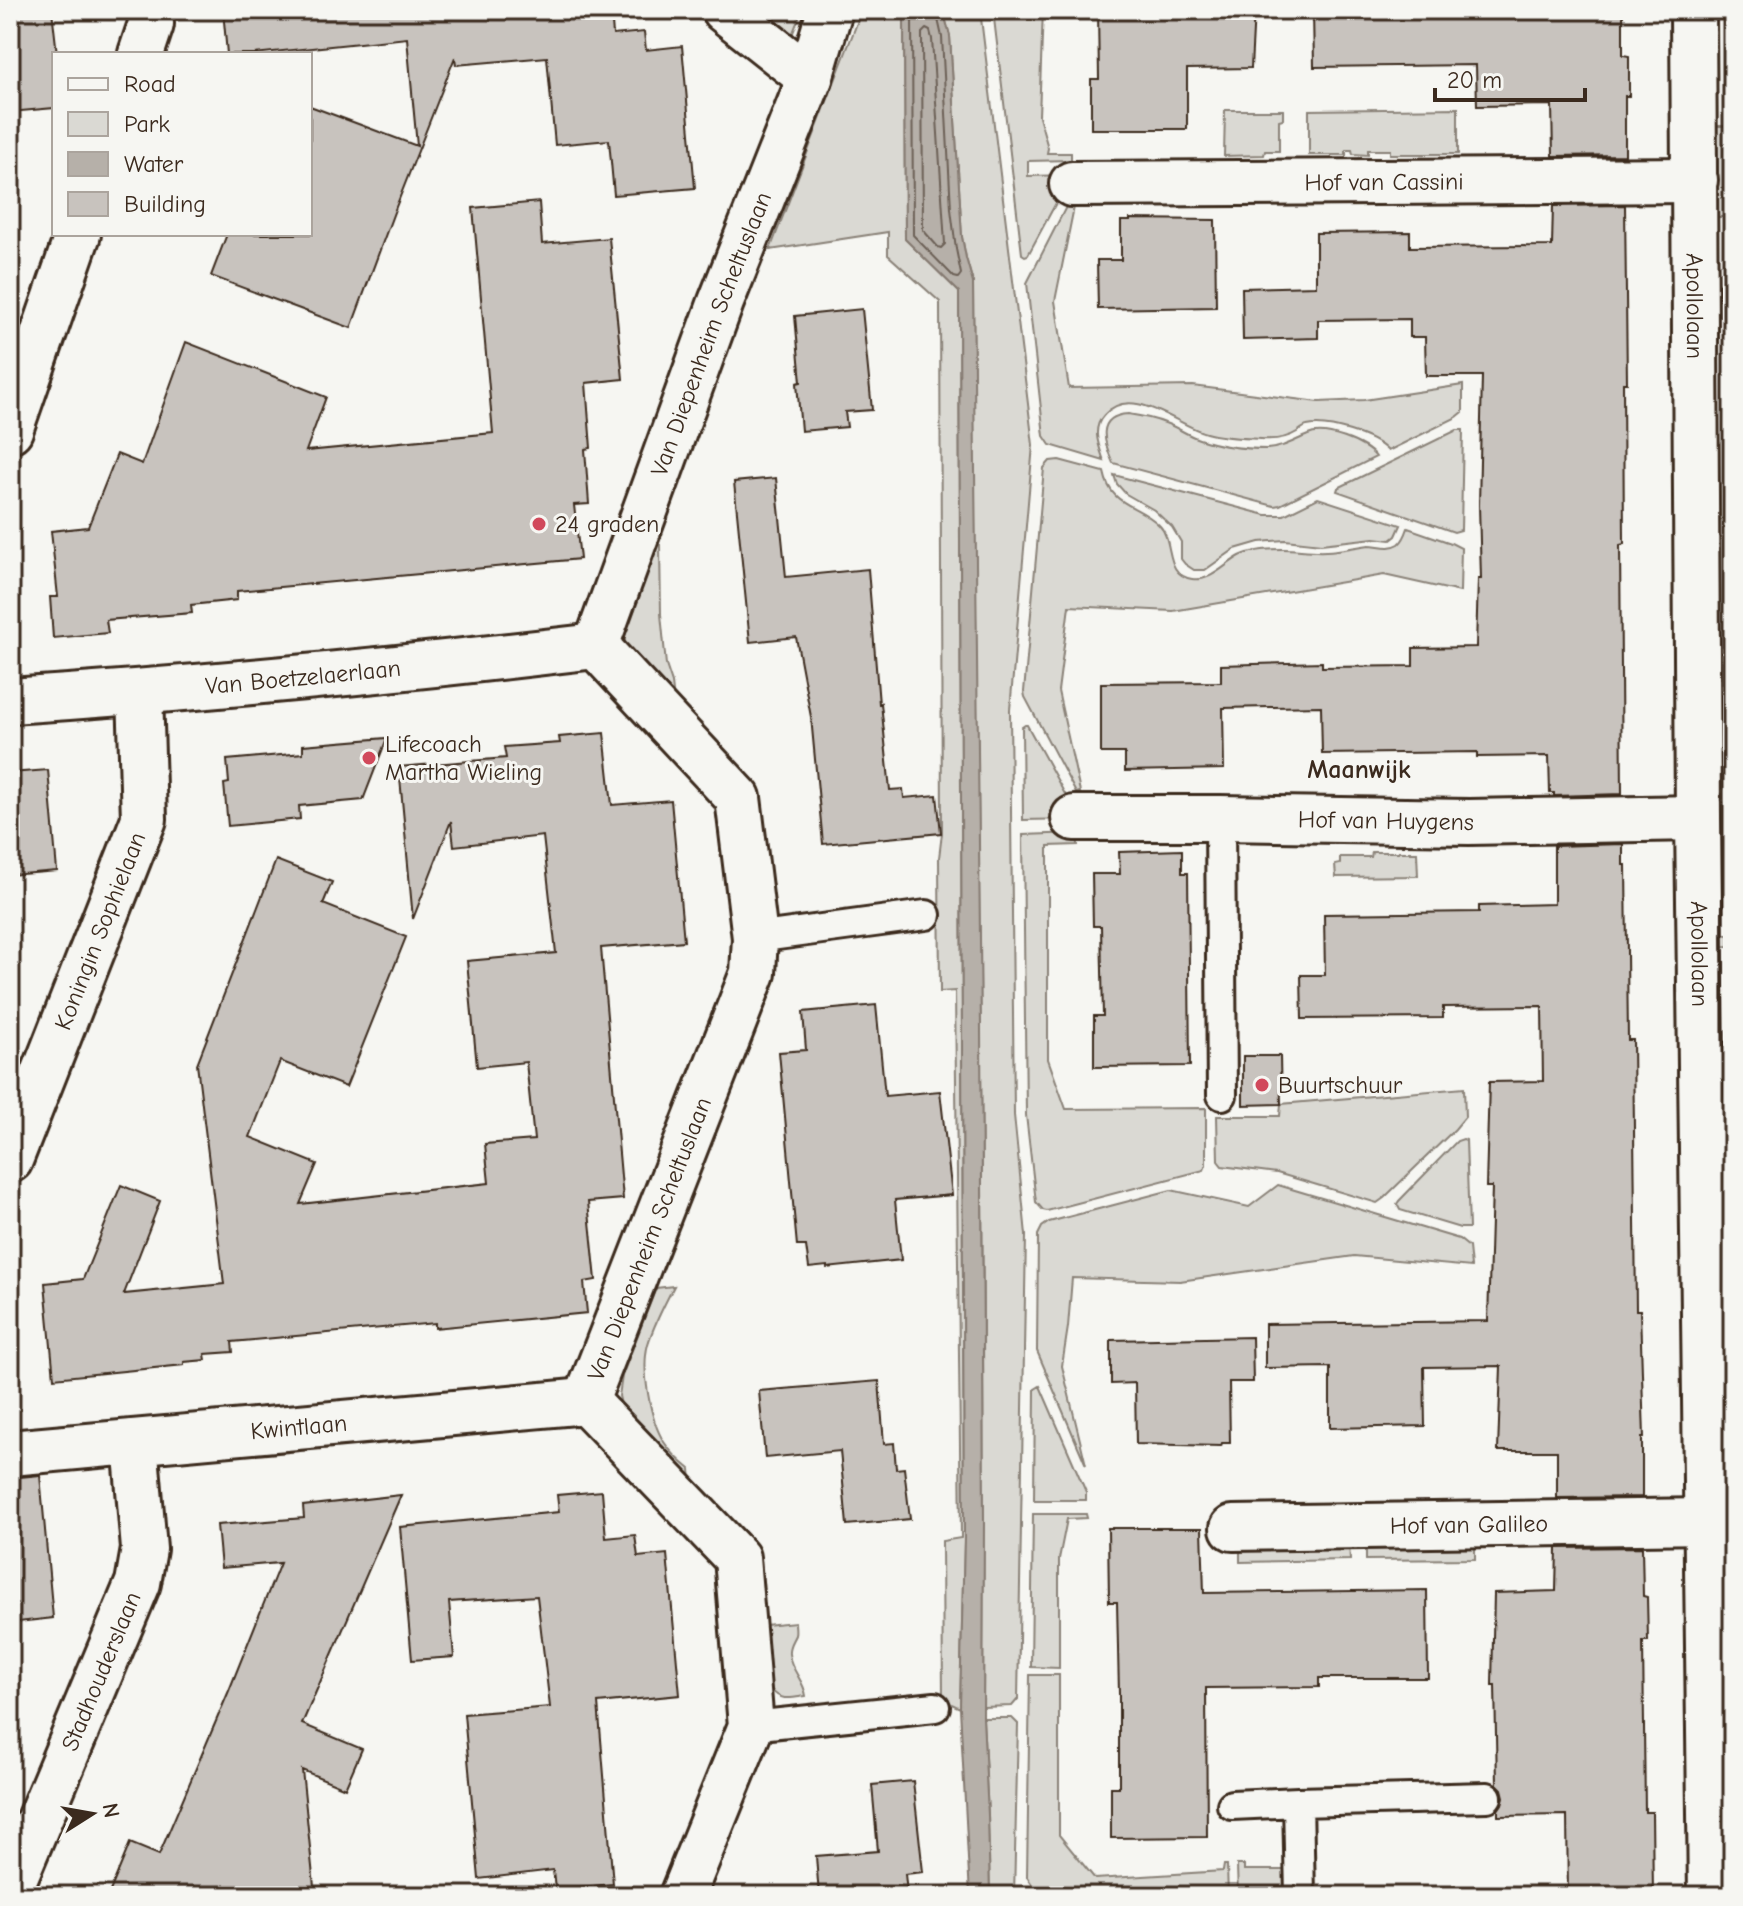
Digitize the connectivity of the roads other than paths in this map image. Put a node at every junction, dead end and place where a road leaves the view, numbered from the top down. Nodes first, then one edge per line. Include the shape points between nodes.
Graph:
1 (150, 10) edge
2 (724, 10) edge
3 (830, 10) edge
4 (1693, 10) edge
5 (142, 52) edge
6 (810, 78) junction
7 (1695, 180) junction
8 (1072, 184) dead end
9 (77, 236) edge
10 (10, 430) edge
11 (596, 646) junction
12 (140, 692) junction
13 (10, 701) edge
14 (1074, 818) dead end
15 (1220, 818) junction
16 (1698, 818) junction
17 (926, 915) dead end
18 (755, 938) junction
19 (1222, 1095) dead end
20 (10, 1160) edge
21 (586, 1401) junction
22 (135, 1442) junction
23 (10, 1453) edge
24 (1707, 1521) junction
25 (1233, 1528) dead end
26 (935, 1707) dead end
27 (751, 1726) junction
28 (1487, 1797) dead end
29 (1298, 1802) junction
30 (1232, 1805) dead end
31 (10, 1889) edge
32 (682, 1896) edge
33 (1300, 1896) edge
34 (1711, 1896) edge

1 - 5 street
2 - 6 street
3 - 6 street, Van Diepenheim Scheltuslaan
4 - 7 street, Apollolaan
6 - 11 street, Van Diepenheim Scheltuslaan via 721,302
7 - 8 street, Hof van Cassini
7 - 16 street, Apollolaan
9 - 10 street
11 - 12 street, Van Boetzelaerlaan
11 - 18 street, Van Diepenheim Scheltuslaan via 738,798
12 - 13 street, Van Boetzelaerlaan
12 - 20 street, Koningin Sophielaan via 144,819
14 - 15 street, Hof van Huygens
15 - 16 street, Hof van Huygens
15 - 19 lane
16 - 24 street, Apollolaan
17 - 18 lane
18 - 21 street, Van Diepenheim Scheltuslaan via 753,973
21 - 22 street, Kwintlaan
21 - 27 street, Van Diepenheim Scheltuslaan via 737,1558
22 - 23 street, Kwintlaan
22 - 31 street, Stadhouderslaan via 144,1549 138,1583
24 - 25 street, Hof van Galileo
24 - 34 street, Apollolaan
26 - 27 lane
27 - 32 street, Van Diepenheim Scheltuslaan
28 - 29 lane
29 - 30 lane
29 - 33 lane

